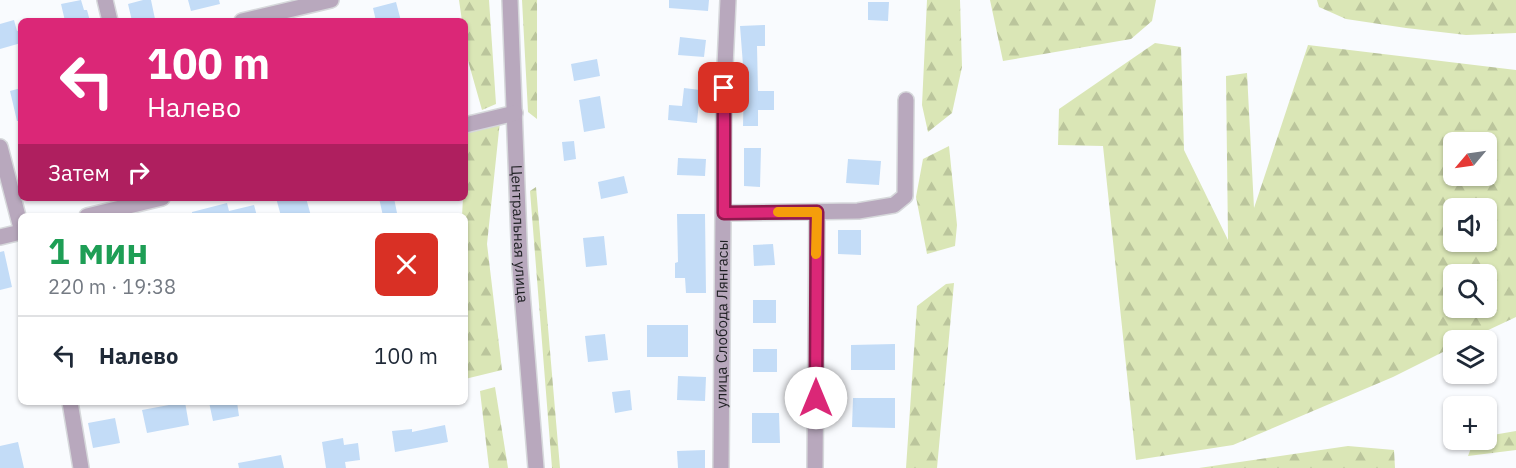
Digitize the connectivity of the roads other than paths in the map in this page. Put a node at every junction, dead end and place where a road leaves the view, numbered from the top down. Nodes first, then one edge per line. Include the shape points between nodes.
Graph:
1 (105, 0) edge
2 (331, 0) edge
3 (510, 0) edge
4 (728, 0) edge
5 (109, 18) edge
6 (255, 18) edge
7 (906, 100) dead end
8 (515, 113) junction
9 (468, 124) edge
10 (0, 147) edge
11 (150, 201) edge
12 (817, 212) junction
13 (100, 213) edge
14 (724, 213) junction
15 (18, 218) edge
16 (18, 231) edge
17 (0, 237) edge
18 (70, 405) edge
19 (81, 468) edge
20 (536, 468) edge
21 (721, 468) edge
22 (815, 468) edge

1 - 5 street
2 - 6 street
3 - 8 street, Центральная улица
4 - 14 street, улица Слобода Лянгасы
7 - 12 street via 905,196 894,205
8 - 9 street
8 - 20 street, Центральная улица via 520,267
10 - 15 street
11 - 13 street
12 - 14 street
12 - 22 street
14 - 21 street, улица Слобода Лянгасы
16 - 17 street
18 - 19 street

